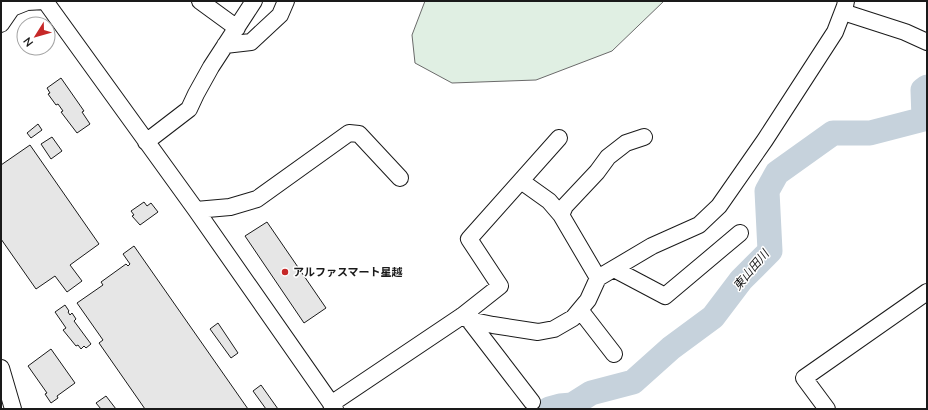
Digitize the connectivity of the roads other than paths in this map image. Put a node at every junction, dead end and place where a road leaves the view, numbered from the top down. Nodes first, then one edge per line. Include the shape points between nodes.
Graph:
1 (200, 1) edge
2 (254, 1) edge
3 (286, 1) edge
4 (7, 5) edge
5 (845, 6) edge
6 (1, 24) edge
7 (237, 28) junction
8 (927, 42) edge
9 (225, 45) junction
10 (644, 137) dead end
11 (559, 138) dead end
12 (146, 142) junction
13 (400, 178) dead end
14 (521, 181) junction
15 (196, 210) junction
16 (561, 215) junction
17 (740, 233) dead end
18 (614, 269) junction
19 (598, 278) junction
20 (927, 292) edge
21 (580, 310) junction
22 (466, 318) junction
23 (614, 354) dead end
24 (1, 368) edge
25 (532, 402) dead end
26 (333, 407) edge
27 (13, 409) edge
28 (827, 409) edge

1 - 7 street
2 - 7 street
3 - 9 street via 280,15 251,42
4 - 6 street
4 - 12 street via 45,1
5 - 8 street
5 - 18 street via 835,32 719,206 699,225 652,246
7 - 9 street
9 - 12 street via 189,109
10 - 16 street via 626,143 608,157 565,206
11 - 14 street
12 - 15 street
13 - 15 street via 359,134 349,133 257,199 230,207
14 - 16 street via 549,201
14 - 22 street via 469,239 500,286
15 - 26 street
16 - 19 street
17 - 18 street via 665,296
18 - 19 street
19 - 21 street via 588,300
20 - 28 street via 804,378
21 - 22 street via 573,318 554,329 538,332
21 - 23 street
22 - 25 street
22 - 26 street
24 - 27 street

